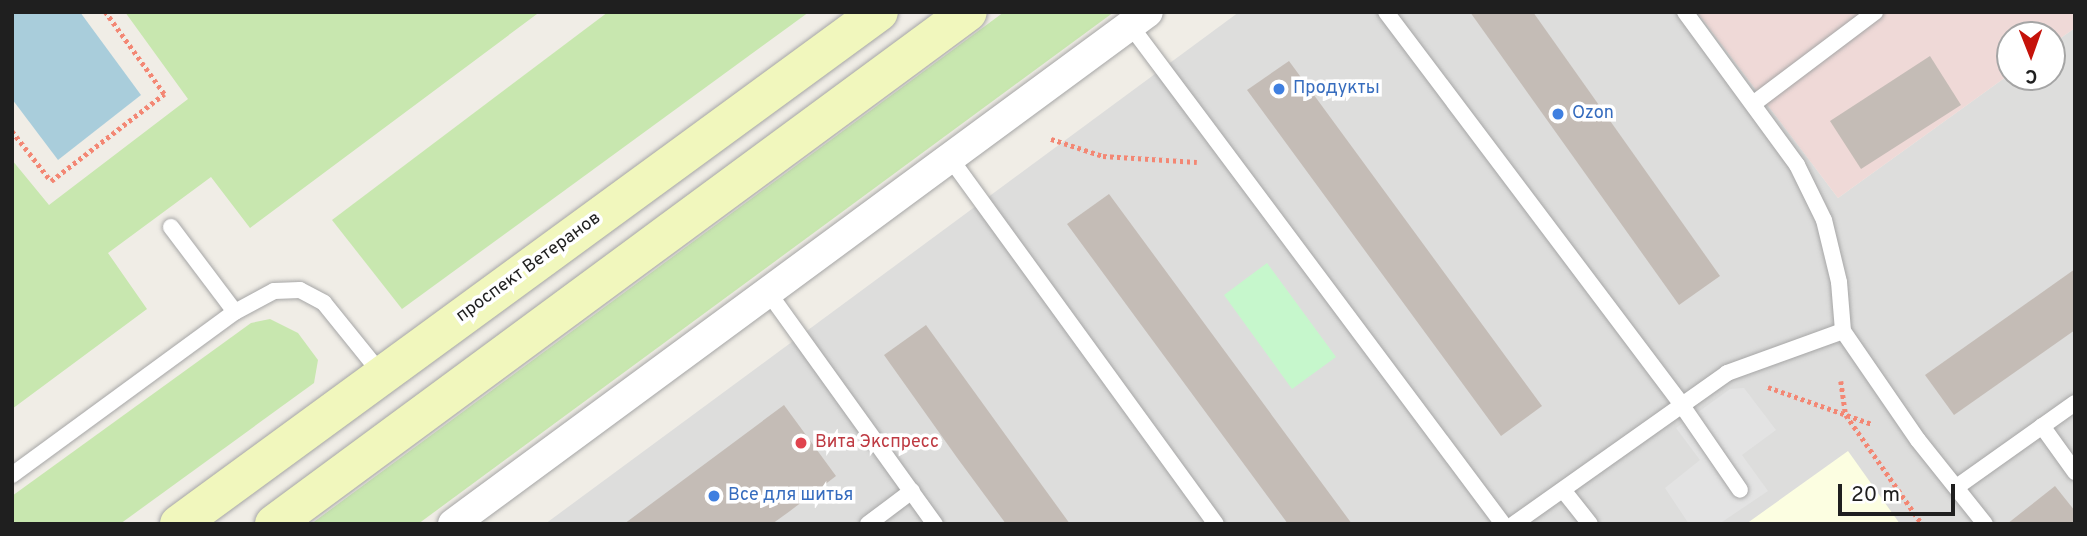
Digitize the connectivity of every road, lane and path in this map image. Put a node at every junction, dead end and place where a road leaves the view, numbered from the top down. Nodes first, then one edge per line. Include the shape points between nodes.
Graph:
1 (105, 12) edge
2 (879, 12) edge
3 (968, 12) edge
4 (1386, 12) edge
5 (1685, 12) edge
6 (1875, 12) edge
7 (1139, 19) edge
8 (1753, 104) junction
9 (12, 131) edge
10 (1051, 139) dead end
11 (950, 158) junction
12 (1233, 161) junction
13 (171, 227) dead end
14 (768, 292) junction
15 (235, 312) junction
16 (1843, 331) junction
17 (1727, 373) junction
18 (382, 375) junction
19 (1840, 377) dead end
20 (2075, 403) edge
21 (1681, 404) junction
22 (1846, 415) junction
23 (2042, 426) junction
24 (1918, 440) junction
25 (2075, 472) edge
26 (12, 475) edge
27 (1958, 486) junction
28 (1563, 490) junction
29 (1740, 490) dead end
30 (912, 492) junction
31 (179, 524) edge
32 (274, 524) edge
33 (453, 524) edge
34 (868, 524) edge
35 (936, 524) edge
36 (1216, 524) edge
37 (1503, 524) edge
38 (1514, 524) edge
39 (1590, 524) edge
40 (1922, 524) edge
41 (1985, 524) edge

1 - 9 path via 164,94 51,181
2 - 18 main road, проспект Ветеранов
3 - 32 main road
4 - 21 lane
5 - 8 lane
6 - 8 lane
7 - 11 street
7 - 12 lane
8 - 16 lane via 1797,165 1824,220 1839,282
10 - 12 path via 1103,156
11 - 14 street
11 - 36 lane
12 - 37 lane
13 - 15 lane
14 - 30 lane
14 - 33 street
15 - 18 lane via 274,291 300,290 324,303
15 - 26 lane
16 - 17 lane
16 - 24 lane
17 - 21 lane
17 - 22 path
18 - 31 main road, проспект Ветеранов
19 - 22 path
20 - 23 lane
21 - 28 lane
21 - 29 lane
22 - 24 path
22 - 40 path
23 - 25 lane
23 - 27 lane
24 - 27 lane
27 - 41 lane
28 - 38 lane
28 - 39 lane
30 - 34 lane
30 - 35 lane

